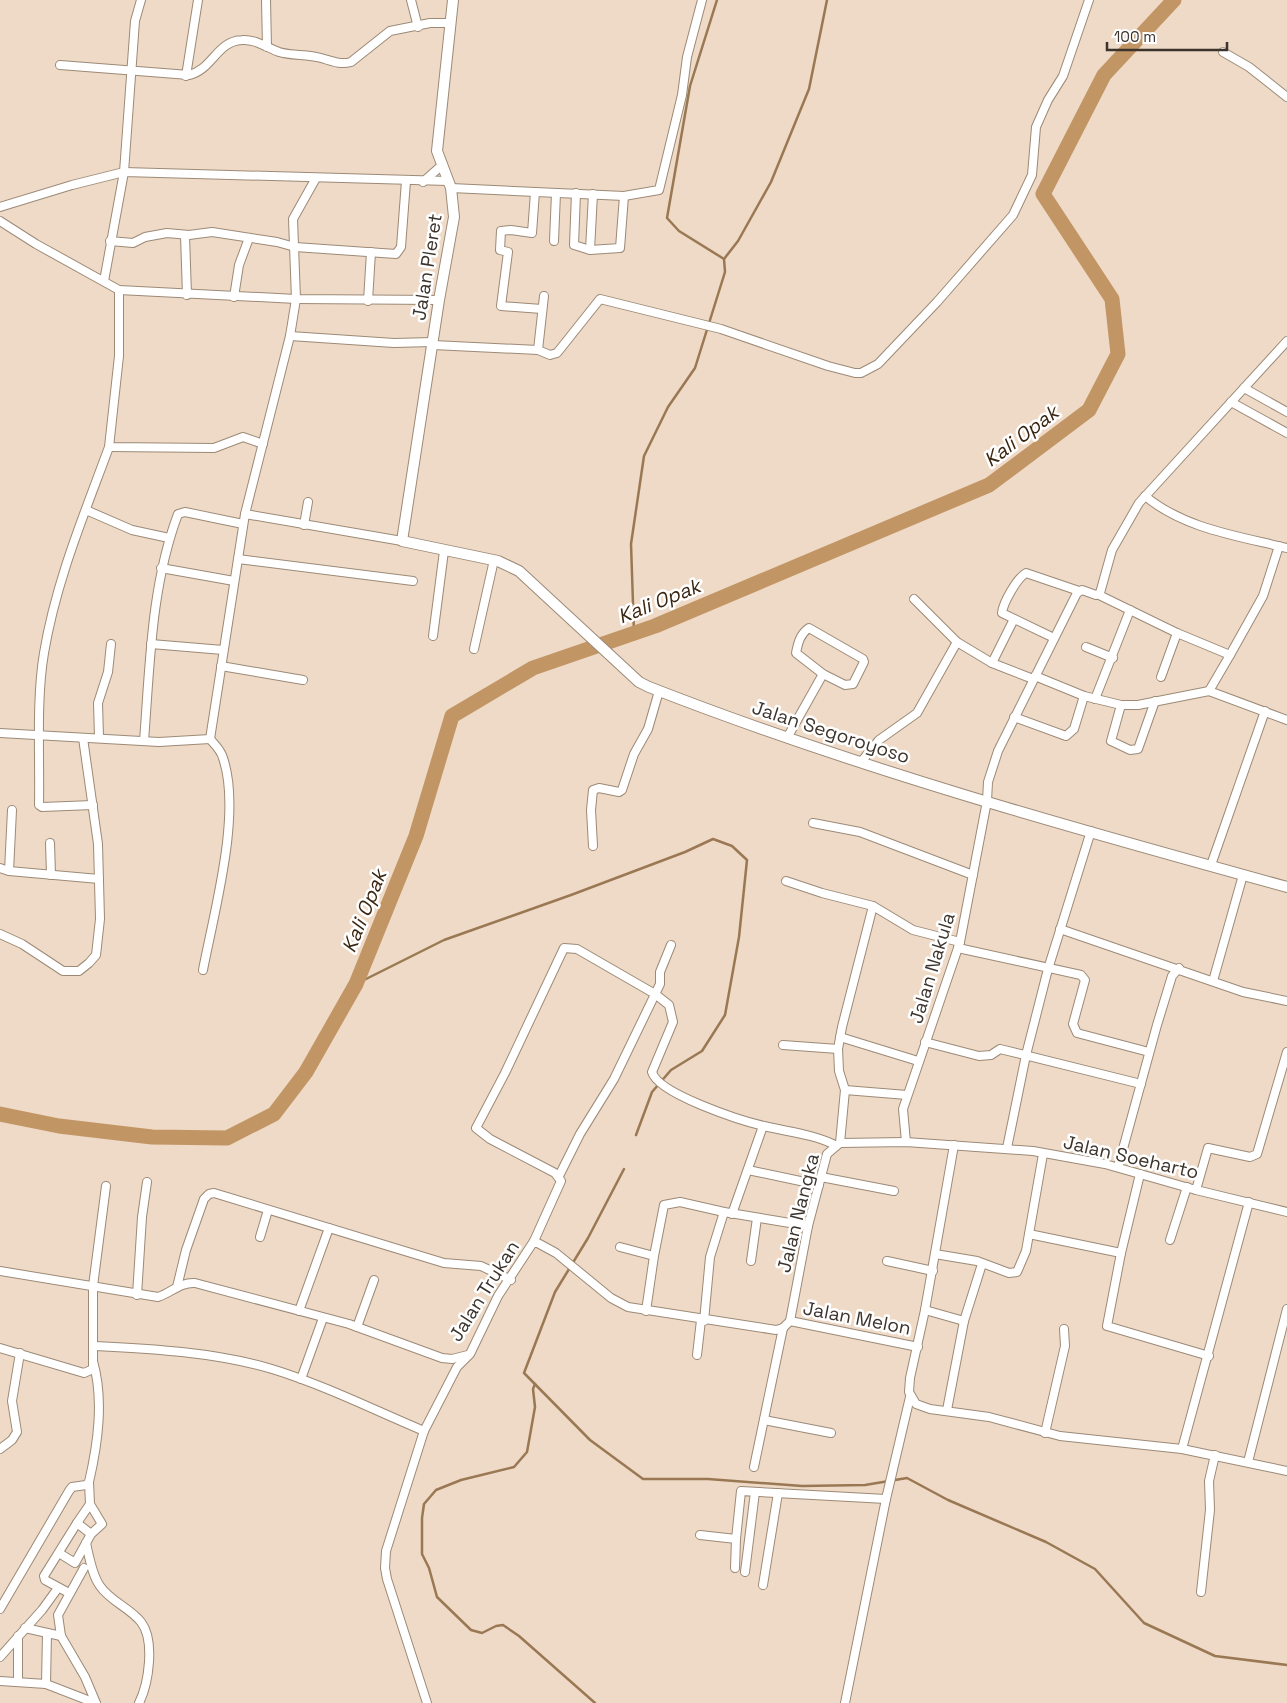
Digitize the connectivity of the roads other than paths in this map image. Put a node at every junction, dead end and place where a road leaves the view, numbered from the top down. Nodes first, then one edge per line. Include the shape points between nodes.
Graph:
1 (140, 0) edge
2 (198, 0) edge
3 (266, 0) edge
4 (411, 0) edge
5 (454, 0) edge
6 (702, 0) edge
7 (1089, 0) edge
8 (450, 23) junction
9 (418, 27) junction
10 (267, 47) junction
11 (1223, 52) dead end
12 (60, 65) dead end
13 (131, 71) junction
14 (186, 76) junction
15 (1287, 97) edge
16 (441, 166) junction
17 (124, 172) junction
18 (316, 178) junction
19 (406, 181) junction
20 (423, 182) junction
21 (449, 185) junction
22 (535, 192) junction
23 (556, 193) junction
24 (576, 193) junction
25 (593, 194) junction
26 (624, 196) junction
27 (0, 207) edge
28 (0, 221) edge
29 (185, 235) junction
30 (249, 238) junction
31 (110, 241) junction
32 (554, 241) dead end
33 (295, 247) junction
34 (590, 250) junction
35 (371, 252) junction
36 (104, 281) junction
37 (119, 290) junction
38 (187, 295) junction
39 (544, 296) dead end
40 (234, 297) junction
41 (296, 299) junction
42 (439, 300) junction
43 (368, 301) junction
44 (542, 309) junction
45 (290, 336) junction
46 (1287, 341) edge
47 (433, 344) junction
48 (538, 350) junction
49 (1244, 388) junction
50 (1232, 402) junction
51 (1287, 412) edge
52 (1287, 433) edge
53 (263, 444) junction
54 (108, 447) junction
55 (1145, 496) junction
56 (308, 502) dead end
57 (86, 510) junction
58 (245, 514) junction
59 (243, 524) junction
60 (304, 525) junction
61 (169, 538) junction
62 (402, 541) junction
63 (1283, 547) edge
64 (444, 551) junction
65 (238, 559) junction
66 (494, 560) junction
67 (161, 568) junction
68 (234, 581) junction
69 (413, 581) dead end
70 (1079, 591) junction
71 (1099, 595) junction
72 (914, 599) dead end
73 (1130, 610) junction
74 (1014, 619) junction
75 (1177, 633) junction
76 (433, 636) dead end
77 (1054, 638) junction
78 (957, 642) junction
79 (111, 644) dead end
80 (151, 644) junction
81 (1086, 647) dead end
82 (474, 649) dead end
83 (224, 650) junction
84 (1230, 655) junction
85 (1112, 658) junction
86 (992, 663) junction
87 (221, 666) junction
88 (823, 674) junction
89 (1034, 677) junction
90 (1162, 677) dead end
91 (303, 680) dead end
92 (659, 691) junction
93 (1210, 691) junction
94 (1084, 696) junction
95 (1095, 699) junction
96 (1155, 701) junction
97 (1121, 705) junction
98 (1265, 711) junction
99 (1014, 717) junction
100 (1287, 720) edge
101 (0, 733) edge
102 (40, 735) junction
103 (99, 737) junction
104 (83, 738) junction
105 (787, 738) junction
106 (210, 739) junction
107 (144, 741) junction
108 (861, 762) junction
109 (987, 801) junction
110 (93, 805) junction
111 (12, 810) dead end
112 (813, 823) dead end
113 (1091, 831) junction
114 (50, 843) dead end
115 (593, 846) dead end
116 (1210, 866) junction
117 (0, 868) edge
118 (9, 871) junction
119 (1243, 875) junction
120 (51, 876) junction
121 (973, 876) junction
122 (99, 879) junction
123 (786, 881) dead end
124 (1287, 887) edge
125 (873, 906) junction
126 (1060, 929) junction
127 (0, 934) edge
128 (671, 945) dead end
129 (959, 945) junction
130 (1179, 968) junction
131 (1048, 969) junction
132 (203, 970) dead end
133 (1213, 981) junction
134 (655, 994) junction
135 (1287, 1001) edge
136 (840, 1037) junction
137 (925, 1042) junction
138 (783, 1045) dead end
139 (838, 1049) junction
140 (1149, 1052) junction
141 (1287, 1052) edge
142 (1026, 1055) junction
143 (918, 1061) junction
144 (1141, 1084) junction
145 (845, 1090) junction
146 (907, 1095) junction
147 (763, 1126) junction
148 (906, 1142) junction
149 (837, 1144) junction
150 (954, 1145) junction
151 (1007, 1148) junction
152 (1043, 1154) junction
153 (1118, 1167) junction
154 (748, 1170) junction
155 (1140, 1174) junction
156 (559, 1176) junction
157 (820, 1181) junction
158 (147, 1182) dead end
159 (106, 1186) dead end
160 (1187, 1187) junction
161 (1196, 1190) junction
162 (894, 1191) dead end
163 (1249, 1202) junction
164 (268, 1210) junction
165 (1287, 1212) edge
166 (728, 1213) junction
167 (757, 1218) junction
168 (808, 1226) junction
169 (329, 1228) junction
170 (1029, 1234) junction
171 (260, 1237) dead end
172 (1170, 1240) dead end
173 (534, 1241) junction
174 (620, 1248) dead end
175 (1121, 1253) junction
176 (936, 1254) junction
177 (654, 1256) junction
178 (751, 1261) dead end
179 (887, 1261) dead end
180 (982, 1264) junction
181 (0, 1271) edge
182 (933, 1271) junction
183 (374, 1280) dead end
184 (511, 1280) junction
185 (93, 1286) junction
186 (177, 1287) junction
187 (137, 1295) junction
188 (1287, 1309) edge
189 (925, 1310) junction
190 (646, 1311) junction
191 (300, 1312) junction
192 (324, 1318) junction
193 (703, 1320) junction
194 (790, 1321) junction
195 (964, 1321) junction
196 (358, 1327) junction
197 (783, 1328) junction
198 (1064, 1329) dead end
199 (94, 1346) junction
200 (918, 1347) junction
201 (0, 1348) edge
202 (20, 1352) junction
203 (470, 1354) junction
204 (697, 1354) dead end
205 (1209, 1356) junction
206 (93, 1362) junction
207 (302, 1379) junction
208 (910, 1397) junction
209 (947, 1410) junction
210 (764, 1420) junction
211 (424, 1431) junction
212 (830, 1433) dead end
213 (1045, 1433) junction
214 (0, 1449) edge
215 (1182, 1449) junction
216 (1215, 1455) junction
217 (1248, 1462) junction
218 (754, 1467) dead end
219 (1287, 1471) edge
220 (89, 1482) junction
221 (754, 1492) junction
222 (778, 1493) junction
223 (887, 1496) junction
224 (90, 1504) junction
225 (78, 1523) junction
226 (91, 1534) junction
227 (700, 1535) dead end
228 (736, 1539) junction
229 (86, 1543) junction
230 (59, 1553) junction
231 (75, 1563) junction
232 (84, 1568) junction
233 (735, 1568) dead end
234 (745, 1572) dead end
235 (95, 1574) junction
236 (763, 1585) dead end
237 (58, 1588) junction
238 (1201, 1592) dead end
239 (69, 1594) junction
240 (0, 1609) edge
241 (25, 1628) junction
242 (47, 1633) junction
243 (61, 1636) junction
244 (14, 1646) junction
245 (0, 1657) edge
246 (0, 1680) edge
247 (18, 1681) junction
248 (46, 1684) junction
249 (95, 1703) edge
250 (139, 1703) edge
251 (427, 1703) edge
252 (845, 1703) edge

1 - 13 street
2 - 14 street
3 - 10 street
4 - 9 street
5 - 8 main road, Jalan Pleret
6 - 26 street via 659,190
7 - 48 street via 1063,76 1036,127 1032,175 1013,215 956,282 878,364 855,374 721,329 600,299 557,353 550,355
8 - 9 street
8 - 16 main road, Jalan Pleret via 437,151
9 - 10 street via 390,31 345,64
10 - 14 street via 250,40 232,41 223,46 203,70
11 - 15 street via 1249,67
12 - 13 street
13 - 14 street
13 - 17 street
16 - 20 street
16 - 21 main road, Jalan Pleret
17 - 18 street
17 - 27 street
17 - 31 street
18 - 19 street
18 - 33 street via 293,219
19 - 20 street
19 - 35 street via 401,250 396,254
20 - 21 street
21 - 22 street
21 - 42 main road, Jalan Pleret via 454,217
22 - 23 street
22 - 44 street via 532,233 501,231 500,250 508,252 501,306
23 - 24 street
23 - 32 street
24 - 25 street
24 - 34 street via 574,245
25 - 26 street
25 - 34 street
26 - 34 street via 620,248
28 - 36 street
29 - 30 street via 212,232
29 - 31 street via 160,234 133,243
29 - 38 street
30 - 33 street
30 - 40 street via 239,265
31 - 36 street
33 - 35 street
33 - 41 street
35 - 43 street
36 - 37 street
37 - 38 street
37 - 54 street via 119,356
38 - 40 street
39 - 44 street
40 - 41 street
41 - 43 street
41 - 45 street
42 - 43 street
42 - 47 main road, Jalan Pleret
44 - 48 street
45 - 47 street
45 - 53 street
46 - 49 street
47 - 48 street
47 - 62 main road, Jalan Pleret
49 - 50 street
49 - 51 street
50 - 52 street
50 - 55 street
53 - 54 street via 243,437 214,448
53 - 58 street
54 - 57 street
55 - 63 street via 1181,520
55 - 71 street via 1112,550
56 - 60 street
57 - 61 street via 132,530
57 - 102 street via 60,578 44,654
58 - 59 street
58 - 60 street
59 - 61 street via 182,512 178,514
59 - 65 street
60 - 62 street
61 - 67 street
62 - 64 main road, Jalan Segoroyoso
63 - 84 street via 1263,596
64 - 66 main road, Jalan Segoroyoso
64 - 76 street
65 - 68 street
65 - 69 street
66 - 82 street
66 - 92 main road, Jalan Segoroyoso via 519,571 639,682
67 - 68 street
67 - 80 street
68 - 83 street
70 - 71 street
70 - 74 street via 1026,573 1002,610
70 - 77 street, Jalan Nakula
71 - 73 street
72 - 78 street
73 - 75 street
73 - 85 street
74 - 77 street
74 - 86 street
75 - 84 street
75 - 90 street
77 - 89 street, Jalan Nakula
78 - 86 street
78 - 108 street via 914,717 879,740
79 - 103 street via 108,672 98,702
80 - 83 street
80 - 107 street
81 - 85 street
83 - 87 street
84 - 93 street
85 - 95 street
86 - 89 street
87 - 91 street
87 - 106 street
88 - 88 street via 845,685 852,684 864,662 809,628 798,642 796,653
88 - 105 street
89 - 94 street
89 - 99 street, Jalan Nakula
92 - 105 main road, Jalan Segoroyoso
92 - 115 street via 648,729 634,754 622,790 593,790
93 - 96 street
93 - 98 street
94 - 95 street
94 - 99 street via 1074,729 1066,736
95 - 97 street
96 - 97 street
96 - 97 street via 1138,749 1130,750 1111,741
98 - 100 street
98 - 116 street
99 - 109 street, Jalan Nakula via 990,771
101 - 102 street
102 - 104 street
102 - 110 street via 39,805
103 - 104 street
103 - 107 street
104 - 110 street
105 - 108 main road, Jalan Segoroyoso
106 - 107 street
106 - 132 street via 219,748 226,769 228,821 225,856
108 - 109 main road, Jalan Segoroyoso
109 - 113 main road, Jalan Segoroyoso
109 - 121 street, Jalan Nakula
110 - 122 street
111 - 118 street
112 - 121 street via 860,832
113 - 116 main road, Jalan Segoroyoso
113 - 126 street
114 - 120 street
116 - 119 main road, Jalan Segoroyoso
117 - 118 street
118 - 120 street
119 - 124 main road, Jalan Segoroyoso
119 - 133 street
120 - 122 street
121 - 129 street, Jalan Nakula
122 - 127 street via 97,949 89,964 79,971 63,971 22,944
123 - 125 street
125 - 129 street via 912,930
125 - 136 street
126 - 130 street
126 - 131 street
128 - 134 street
129 - 131 street
129 - 137 street, Jalan Nakula
130 - 133 street
130 - 140 street via 1172,976
131 - 140 street via 1084,978 1073,1024 1077,1033
131 - 142 street
133 - 135 street via 1243,992
134 - 147 street via 669,1005 673,1022 652,1068 653,1076 694,1102
134 - 156 street via 614,1079
134 - 156 street via 577,949 564,948 557,960 476,1128 490,1139
136 - 139 street
136 - 143 street
137 - 142 street via 979,1056 991,1055 1000,1049
137 - 143 street, Jalan Nakula
138 - 139 street
139 - 145 street via 839,1071
140 - 144 street
141 - 161 street via 1257,1154 1250,1157 1208,1148
142 - 144 street
142 - 151 street
143 - 146 street, Jalan Nakula
144 - 153 street
145 - 146 street
145 - 149 street
146 - 148 street, Jalan Nakula via 903,1109
147 - 149 street
147 - 154 street
148 - 149 street, Jalan Nangka
148 - 150 street, Jalan Soeharto
149 - 157 street, Jalan Nangka via 827,1154
150 - 151 street, Jalan Soeharto
150 - 176 street
151 - 152 street, Jalan Soeharto
152 - 153 street, Jalan Soeharto
152 - 170 street
153 - 155 street, Jalan Soeharto
154 - 157 street
154 - 166 street
155 - 160 street, Jalan Soeharto
155 - 175 street
156 - 173 street via 561,1186
157 - 162 street
157 - 168 street, Jalan Nangka
158 - 187 street
159 - 185 street
160 - 161 street, Jalan Soeharto
160 - 172 street
161 - 163 street, Jalan Soeharto
163 - 165 street, Jalan Soeharto
163 - 205 street
164 - 169 street
164 - 171 street
164 - 186 street via 209,1194 204,1199 186,1250
166 - 167 street
166 - 177 street via 680,1202 664,1205
166 - 193 street via 710,1258
167 - 168 street
167 - 178 street
168 - 194 street, Jalan Nangka
169 - 184 street via 444,1263 481,1266
169 - 191 street
170 - 175 street
170 - 180 street via 1025,1255 1017,1272 1009,1273
173 - 184 street, Jalan Trukan
173 - 190 street, Jalan Trukan via 556,1253 611,1298 628,1307
174 - 177 street
175 - 205 street via 1107,1326
176 - 180 street
176 - 182 street
177 - 190 street
179 - 182 street
180 - 195 street
181 - 185 street
182 - 189 street
183 - 196 street
184 - 203 street, Jalan Trukan via 498,1296
185 - 187 street
185 - 199 street
186 - 187 street via 158,1298
186 - 191 street, Jalan Trukan via 200,1284
188 - 217 street
189 - 195 street
189 - 200 street
190 - 193 street, Jalan Trukan
191 - 192 street, Jalan Trukan
192 - 196 street, Jalan Trukan
192 - 207 street
193 - 197 street, Jalan Trukan via 776,1330
193 - 204 street
194 - 197 street
194 - 200 street, Jalan Melon
195 - 209 street
196 - 203 street, Jalan Trukan via 442,1358
197 - 210 street
198 - 213 street via 1065,1346
199 - 206 street
199 - 207 street via 177,1350 270,1369
200 - 208 street via 910,1378
201 - 202 street
202 - 206 street via 84,1373 93,1369
202 - 214 street via 12,1401 17,1432
203 - 211 street via 457,1368
205 - 215 street
206 - 220 street via 98,1380 98,1434
207 - 211 street
208 - 209 street via 916,1404 930,1409
208 - 223 street
209 - 213 street
210 - 212 street
210 - 218 street
211 - 251 street via 386,1551 384,1568
213 - 215 street
215 - 216 street
216 - 217 street
216 - 238 street via 1209,1482 1210,1510
217 - 219 street
220 - 224 street
220 - 240 street via 69,1491
221 - 222 street
221 - 228 street via 740,1493
221 - 234 street
222 - 223 street
222 - 236 street
223 - 252 street
224 - 225 street
224 - 226 street via 102,1524
225 - 226 street
225 - 230 street
226 - 229 street
227 - 228 street
228 - 233 street
229 - 231 street
229 - 235 street
230 - 231 street
230 - 237 street via 44,1576
231 - 232 street
232 - 235 street
232 - 239 street
235 - 250 street via 100,1587 140,1621 147,1633 148,1674
237 - 239 street
237 - 241 street
239 - 243 street via 58,1615
241 - 242 street
241 - 244 street
242 - 243 street
242 - 248 street
243 - 249 street via 85,1677
244 - 245 street
244 - 247 street
246 - 247 street
247 - 248 street
248 - 249 street

